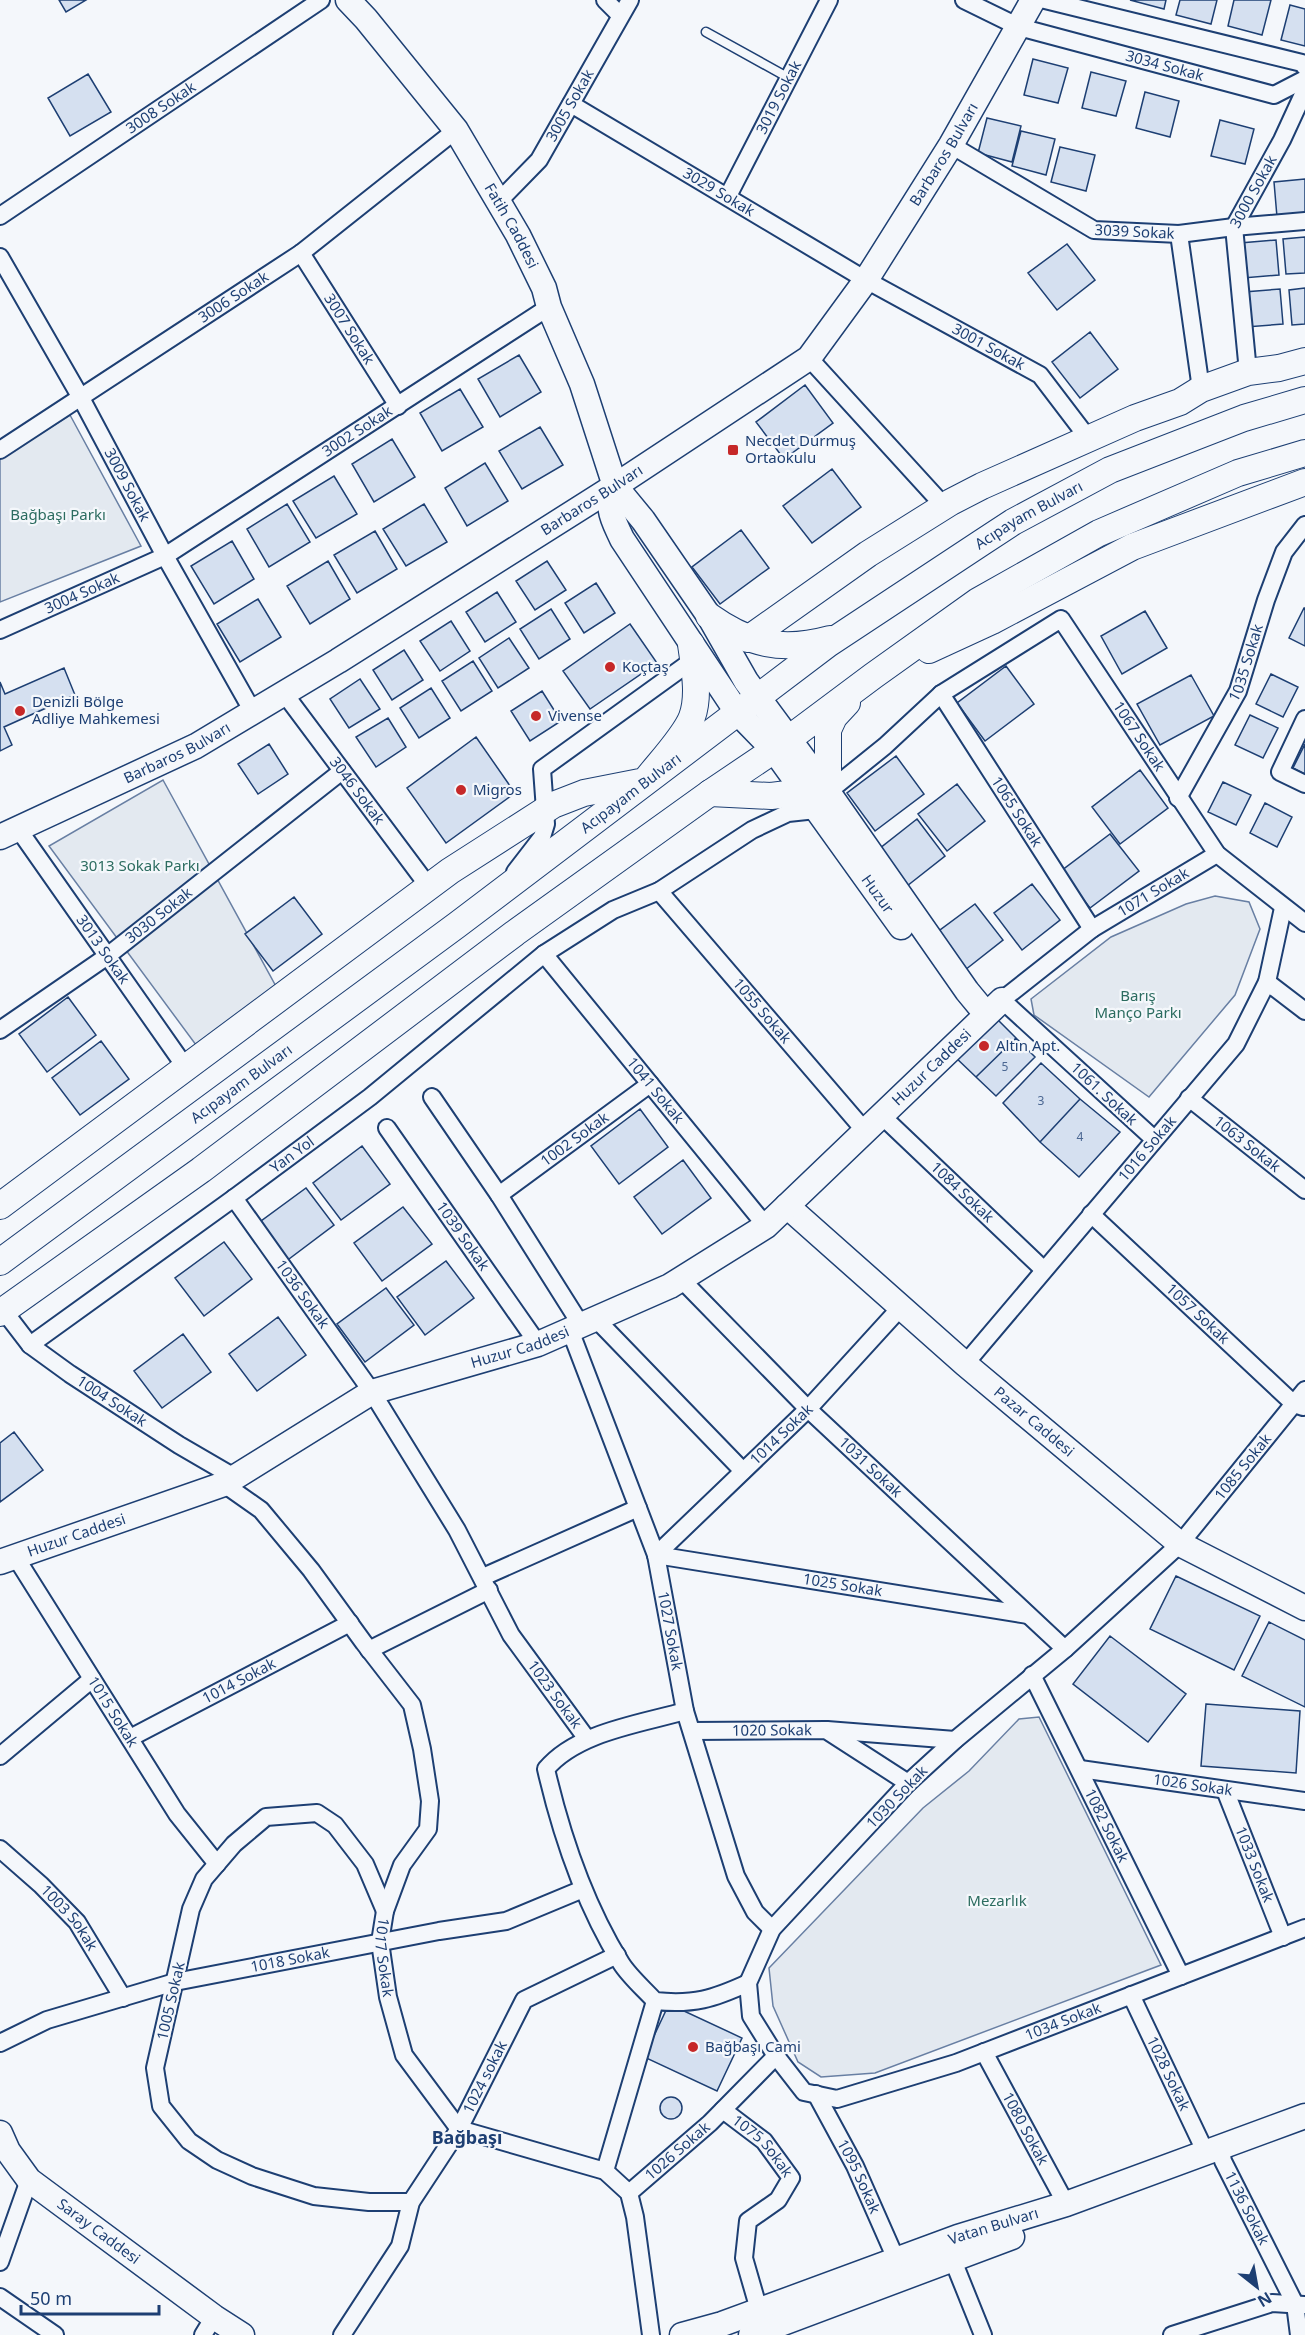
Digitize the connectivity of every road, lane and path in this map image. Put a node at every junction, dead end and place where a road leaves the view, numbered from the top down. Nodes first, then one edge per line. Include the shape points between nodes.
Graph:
1 (321, 0) edge
2 (348, 0) edge
3 (605, 0) edge
4 (630, 0) edge
5 (829, 0) edge
6 (964, 0) edge
7 (1033, 0) edge
8 (1045, 0) edge
9 (620, 15) junction
10 (1019, 27) junction
11 (706, 32) dead end
12 (1305, 67) edge
13 (789, 78) junction
14 (1305, 79) edge
15 (1305, 90) edge
16 (571, 104) junction
17 (456, 130) junction
18 (951, 146) junction
19 (728, 196) junction
20 (499, 201) junction
21 (0, 216) edge
22 (1305, 221) edge
23 (1234, 227) junction
24 (1179, 234) junction
25 (301, 253) junction
26 (0, 257) edge
27 (866, 279) junction
28 (549, 307) junction
29 (809, 358) junction
30 (1305, 361) edge
31 (1248, 372) junction
32 (1201, 389) junction
33 (81, 398) junction
34 (1305, 400) edge
35 (398, 406) junction
36 (1088, 438) junction
37 (0, 450) edge
38 (1305, 453) edge
39 (1305, 482) edge
40 (615, 486) junction
41 (944, 506) junction
42 (1305, 525) edge
43 (165, 556) junction
44 (709, 616) junction
45 (0, 630) edge
46 (842, 635) junction
47 (748, 639) junction
48 (692, 652) junction
49 (873, 676) junction
50 (284, 693) junction
51 (941, 694) junction
52 (759, 698) junction
53 (253, 712) junction
54 (737, 712) junction
55 (1305, 718) edge
56 (781, 744) junction
57 (342, 771) junction
58 (645, 781) junction
59 (1305, 784) edge
60 (710, 793) junction
61 (816, 798) junction
62 (1178, 798) junction
63 (545, 810) junction
64 (9, 834) edge
65 (1217, 854) junction
66 (429, 887) junction
67 (659, 891) junction
68 (498, 894) junction
69 (1283, 908) junction
70 (1305, 923) edge
71 (1092, 929) junction
72 (544, 954) junction
73 (106, 957) junction
74 (1267, 982) junction
75 (1305, 1011) edge
76 (988, 1012) junction
77 (0, 1030) edge
78 (186, 1068) junction
79 (650, 1084) junction
80 (432, 1097) dead end
81 (1189, 1098) junction
82 (873, 1123) junction
83 (387, 1128) dead end
84 (1154, 1139) junction
85 (1305, 1190) edge
86 (499, 1195) junction
87 (234, 1198) junction
88 (0, 1206) edge
89 (787, 1206) junction
90 (1091, 1214) junction
91 (766, 1226) junction
92 (0, 1262) edge
93 (1044, 1270) junction
94 (681, 1279) junction
95 (901, 1307) junction
96 (2, 1312) edge
97 (582, 1324) junction
98 (538, 1344) junction
99 (30, 1345) junction
100 (965, 1364) junction
101 (1305, 1390) edge
102 (372, 1392) junction
103 (1300, 1406) edge
104 (808, 1408) junction
105 (743, 1471) junction
106 (229, 1481) junction
107 (638, 1508) junction
108 (1179, 1544) junction
109 (656, 1555) junction
110 (7, 1559) edge
111 (486, 1583) junction
112 (1305, 1608) edge
113 (1028, 1615) junction
114 (350, 1623) junction
115 (1065, 1649) junction
116 (369, 1650) junction
117 (1032, 1675) junction
118 (92, 1679) junction
119 (685, 1711) junction
120 (826, 1730) junction
121 (692, 1731) junction
122 (130, 1738) junction
123 (587, 1739) junction
124 (955, 1740) junction
125 (0, 1756) edge
126 (1080, 1770) junction
127 (908, 1783) junction
128 (1226, 1790) junction
129 (1305, 1801) edge
130 (0, 1849) edge
131 (217, 1864) junction
132 (583, 1889) junction
133 (385, 1911) junction
134 (1305, 1928) edge
135 (772, 1929) junction
136 (1283, 1937) junction
137 (380, 1942) junction
138 (617, 1955) junction
139 (1181, 1976) junction
140 (175, 1982) junction
141 (748, 1983) junction
142 (1131, 1995) junction
143 (123, 1998) junction
144 (655, 2001) junction
145 (0, 2043) edge
146 (984, 2052) junction
147 (776, 2056) junction
148 (816, 2094) junction
149 (723, 2110) junction
150 (1305, 2116) edge
151 (459, 2129) junction
152 (1305, 2131) edge
153 (3, 2147) edge
154 (1216, 2153) junction
155 (605, 2171) junction
156 (29, 2180) junction
157 (629, 2193) junction
158 (411, 2202) junction
159 (1066, 2204) junction
160 (955, 2248) junction
161 (896, 2259) junction
162 (0, 2262) edge
163 (0, 2297) edge
164 (1300, 2305) edge
165 (759, 2310) junction
166 (209, 2326) edge
167 (722, 2330) edge
168 (55, 2335) edge
169 (242, 2335) edge
170 (342, 2335) edge
171 (651, 2335) edge
172 (682, 2335) edge
173 (751, 2335) edge
174 (983, 2335) edge
175 (1172, 2335) edge
176 (1299, 2335) edge

1 - 21 street, 3008 Sokak
2 - 17 street, Fatih Caddesi
3 - 9 street
4 - 9 street, 3005 Sokak
5 - 13 street, 3019 Sokak
6 - 10 street, 3034 Sokak
7 - 10 street, Barbaros Bulvarı
8 - 12 street via 1302,63
9 - 16 street, 3005 Sokak
10 - 14 street, 3034 Sokak via 1275,96
10 - 18 street, Barbaros Bulvarı
11 - 13 lane
13 - 19 street, 3019 Sokak
15 - 23 street, 3000 Sokak
16 - 19 street, 3029 Sokak
16 - 20 street, 3005 Sokak via 539,160
17 - 20 street, Fatih Caddesi
17 - 25 street, 3006 Sokak
18 - 24 street, 3039 Sokak via 1094,230
18 - 27 street, Barbaros Bulvarı
19 - 27 street, 3029 Sokak
20 - 28 street, Fatih Caddesi via 544,288
22 - 23 street, 3039 Sokak
23 - 24 street, 3039 Sokak
23 - 31 street, 3000 Sokak
24 - 32 street
25 - 33 street, 3006 Sokak
25 - 35 street, 3007 Sokak
26 - 33 street, 3009 Sokak
27 - 29 street, Barbaros Bulvarı
27 - 36 street, 3001 Sokak via 1040,375
28 - 35 street, 3002 Sokak
28 - 40 street, Fatih Caddesi via 582,384
29 - 40 street, Barbaros Bulvarı
29 - 41 street
30 - 31 main road
31 - 32 main road
32 - 36 main road via 1180,402
33 - 37 street, 3006 Sokak
33 - 43 street, 3009 Sokak
34 - 46 main road, Acıpayam Bulvarı via 1244,418 1110,470 1013,522
35 - 43 street, 3002 Sokak
36 - 41 main road
38 - 49 main road via 1238,473 1099,533 978,601
39 - 49 main road via 1132,547 992,621
40 - 44 street
40 - 48 street via 611,515 622,539
40 - 50 street, Barbaros Bulvarı
41 - 47 main road
42 - 62 street, 1035 Sokak via 1284,552 1238,691
43 - 45 street, 3004 Sokak
43 - 53 street, 3009 Sokak
44 - 47 main road
44 - 52 street
46 - 47 main road via 785,647
46 - 52 main road, Acıpayam Bulvarı
48 - 54 street
48 - 58 main road via 695,696 691,719
48 - 63 street via 543,769
49 - 56 main road
49 - 61 main road via 834,717 828,730
50 - 53 street, Barbaros Bulvarı
50 - 57 street, 3046 Sokak
51 - 61 street via 885,746
51 - 62 street, 1067 Sokak via 1061,619
51 - 71 street, 1065 Sokak
52 - 54 main road, Acıpayam Bulvarı
52 - 56 street
53 - 64 street, Barbaros Bulvarı via 196,746
54 - 56 street
54 - 58 main road, Acıpayam Bulvarı
55 - 59 street via 1280,772
56 - 60 main road
56 - 61 street, Huzur
57 - 66 street, 3046 Sokak
57 - 73 street, 3030 Sokak
58 - 63 main road via 584,793
58 - 68 main road, Acıpayam Bulvarı
60 - 61 main road
60 - 96 main road via 515,933 201,1170
61 - 67 street, Yan Yol via 752,830
61 - 76 street, Huzur via 903,901 967,991
62 - 65 street, 1067 Sokak
63 - 66 main road
63 - 68 street via 542,837
64 - 73 street, 3013 Sokak
65 - 69 street
65 - 71 street, 1071 Sokak
66 - 78 main road
67 - 72 street, Yan Yol via 613,910
67 - 82 street, 1055 Sokak
68 - 92 main road, Acıpayam Bulvarı
69 - 70 street
69 - 74 street, 1016 Sokak
71 - 76 street, 1071 Sokak
72 - 79 street, 1041 Sokak
72 - 87 street, Yan Yol via 370,1097
73 - 77 street, 3030 Sokak
73 - 78 street, 3013 Sokak
74 - 75 street
74 - 81 street, 1016 Sokak via 1236,1044
76 - 82 street, Huzur Caddesi
76 - 84 street, 1061. Sokak
78 - 88 main road
79 - 86 street, 1002 Sokak
79 - 91 street, 1041 Sokak
80 - 86 street
81 - 84 street, 1016 Sokak
81 - 85 street, 1063 Sokak
82 - 89 street, Huzur Caddesi
82 - 93 street, 1084 Sokak
83 - 98 street, 1039 Sokak
84 - 90 street, 1016 Sokak
86 - 97 street
87 - 99 street, Yan Yol
87 - 102 street, 1036 Sokak
89 - 91 street, Huzur Caddesi
89 - 95 street, Pazar Caddesi
90 - 93 street, 1016 Sokak
90 - 103 street, 1057 Sokak
91 - 94 street, Huzur Caddesi
93 - 100 street, 1016 Sokak
94 - 97 street, Huzur Caddesi
94 - 104 street, 1031 Sokak
95 - 100 street, Pazar Caddesi
95 - 104 street, 1014 Sokak
96 - 99 street, 1004 Sokak
97 - 98 street, Huzur Caddesi
97 - 105 street
97 - 107 street, 1027 Sokak
98 - 102 street, Huzur Caddesi
99 - 106 street, 1004 Sokak
100 - 108 street, Pazar Caddesi
101 - 103 street, 1085 Sokak
102 - 106 street, Huzur Caddesi
102 - 111 street, 1023 Sokak
103 - 108 street, 1085 Sokak
104 - 105 street, 1014 Sokak
104 - 113 street, 1031 Sokak
105 - 109 street, 1014 Sokak
106 - 110 street, Huzur Caddesi
106 - 114 street, 1017 Sokak via 261,1510
107 - 109 street, 1027 Sokak
107 - 111 street
108 - 112 street, Pazar Caddesi
108 - 115 street, 1030 Sokak
109 - 113 street, 1025 Sokak
109 - 119 street, 1027 Sokak
110 - 118 street, 1015 Sokak
111 - 116 street
111 - 123 street, 1023 Sokak via 512,1635
113 - 115 street, 1031 Sokak
114 - 116 street, 1017 Sokak
114 - 122 street, 1014 Sokak
115 - 117 street, 1030 Sokak
116 - 133 street, 1017 Sokak via 412,1706 430,1801 428,1829 402,1865
117 - 124 street, 1030 Sokak
117 - 126 street, 1082 Sokak
118 - 122 street, 1015 Sokak
118 - 125 street
119 - 121 street, 1027 Sokak
119 - 123 street
120 - 121 street, 1020 Sokak
120 - 124 street
120 - 127 street, 1020 Sokak
121 - 135 street, 1027 Sokak via 736,1876 755,1912
122 - 131 street, 1015 Sokak via 177,1814
123 - 132 street, 1023 Sokak via 546,1769 556,1813
124 - 127 street, 1030 Sokak
126 - 128 street, 1026 Sokak
126 - 139 street, 1082 Sokak
127 - 135 street, 1030 Sokak
128 - 129 street, 1026 Sokak
128 - 136 street, 1033 Sokak
130 - 143 street, 1003 Sokak via 77,1922
131 - 133 street, 1005 Sokak via 266,1817 317,1813 335,1825 365,1864
131 - 140 street, 1005 Sokak via 204,1879 191,1909
132 - 137 street, 1018 Sokak via 506,1921
132 - 138 street, 1023 Sokak
133 - 137 street, 1017 Sokak
134 - 136 street, 1034 Sokak
135 - 141 street, 1030 Sokak
136 - 139 street, 1034 Sokak
137 - 140 street, 1018 Sokak
137 - 151 street, 1017 Sokak via 388,1997 405,2055
138 - 144 street, 1023 Sokak
138 - 151 street, 1024 sokak via 524,2000
139 - 142 street, 1034 Sokak
140 - 143 street, 1018 Sokak
140 - 158 street, 1005 Sokak via 155,2068 161,2106 189,2140 252,2176 314,2196
141 - 144 street via 717,1997 678,2003
141 - 147 street, 1030 Sokak via 751,2016
142 - 146 street, 1034 Sokak
142 - 154 street, 1028 Sokak
143 - 145 street, 1018 Sokak via 47,2020
144 - 155 street
146 - 148 street, 1034 Sokak via 837,2099
146 - 159 street, 1080 Sokak
147 - 148 street, 1030 Sokak via 804,2092
147 - 149 street, 1026 Sokak
148 - 161 street, 1095 Sokak via 855,2166
149 - 157 street, 1026 Sokak
149 - 165 street, 1075 Sokak via 764,2141 791,2178 778,2200 748,2221 744,2258
150 - 154 street, Vatan Bulvarı
151 - 155 street
151 - 158 street, 1024 sokak
152 - 154 street, Vatan Bulvarı
153 - 156 street, Saray Caddesi
154 - 159 street, Vatan Bulvarı
154 - 160 street, Vatan Bulvarı
154 - 164 street, 1136 Sokak
155 - 157 street
156 - 162 street
156 - 166 street, Saray Caddesi
157 - 171 street
158 - 170 street, 1024 sokak via 400,2246
159 - 160 street, Vatan Bulvarı
160 - 161 street, Vatan Bulvarı
160 - 173 street, Vatan Bulvarı
160 - 174 street
161 - 165 street, Vatan Bulvarı
163 - 168 street
164 - 175 street via 1272,2303
164 - 176 street, 1136 Sokak
165 - 167 street, Vatan Bulvarı
166 - 169 street, Saray Caddesi
167 - 172 street, Vatan Bulvarı

